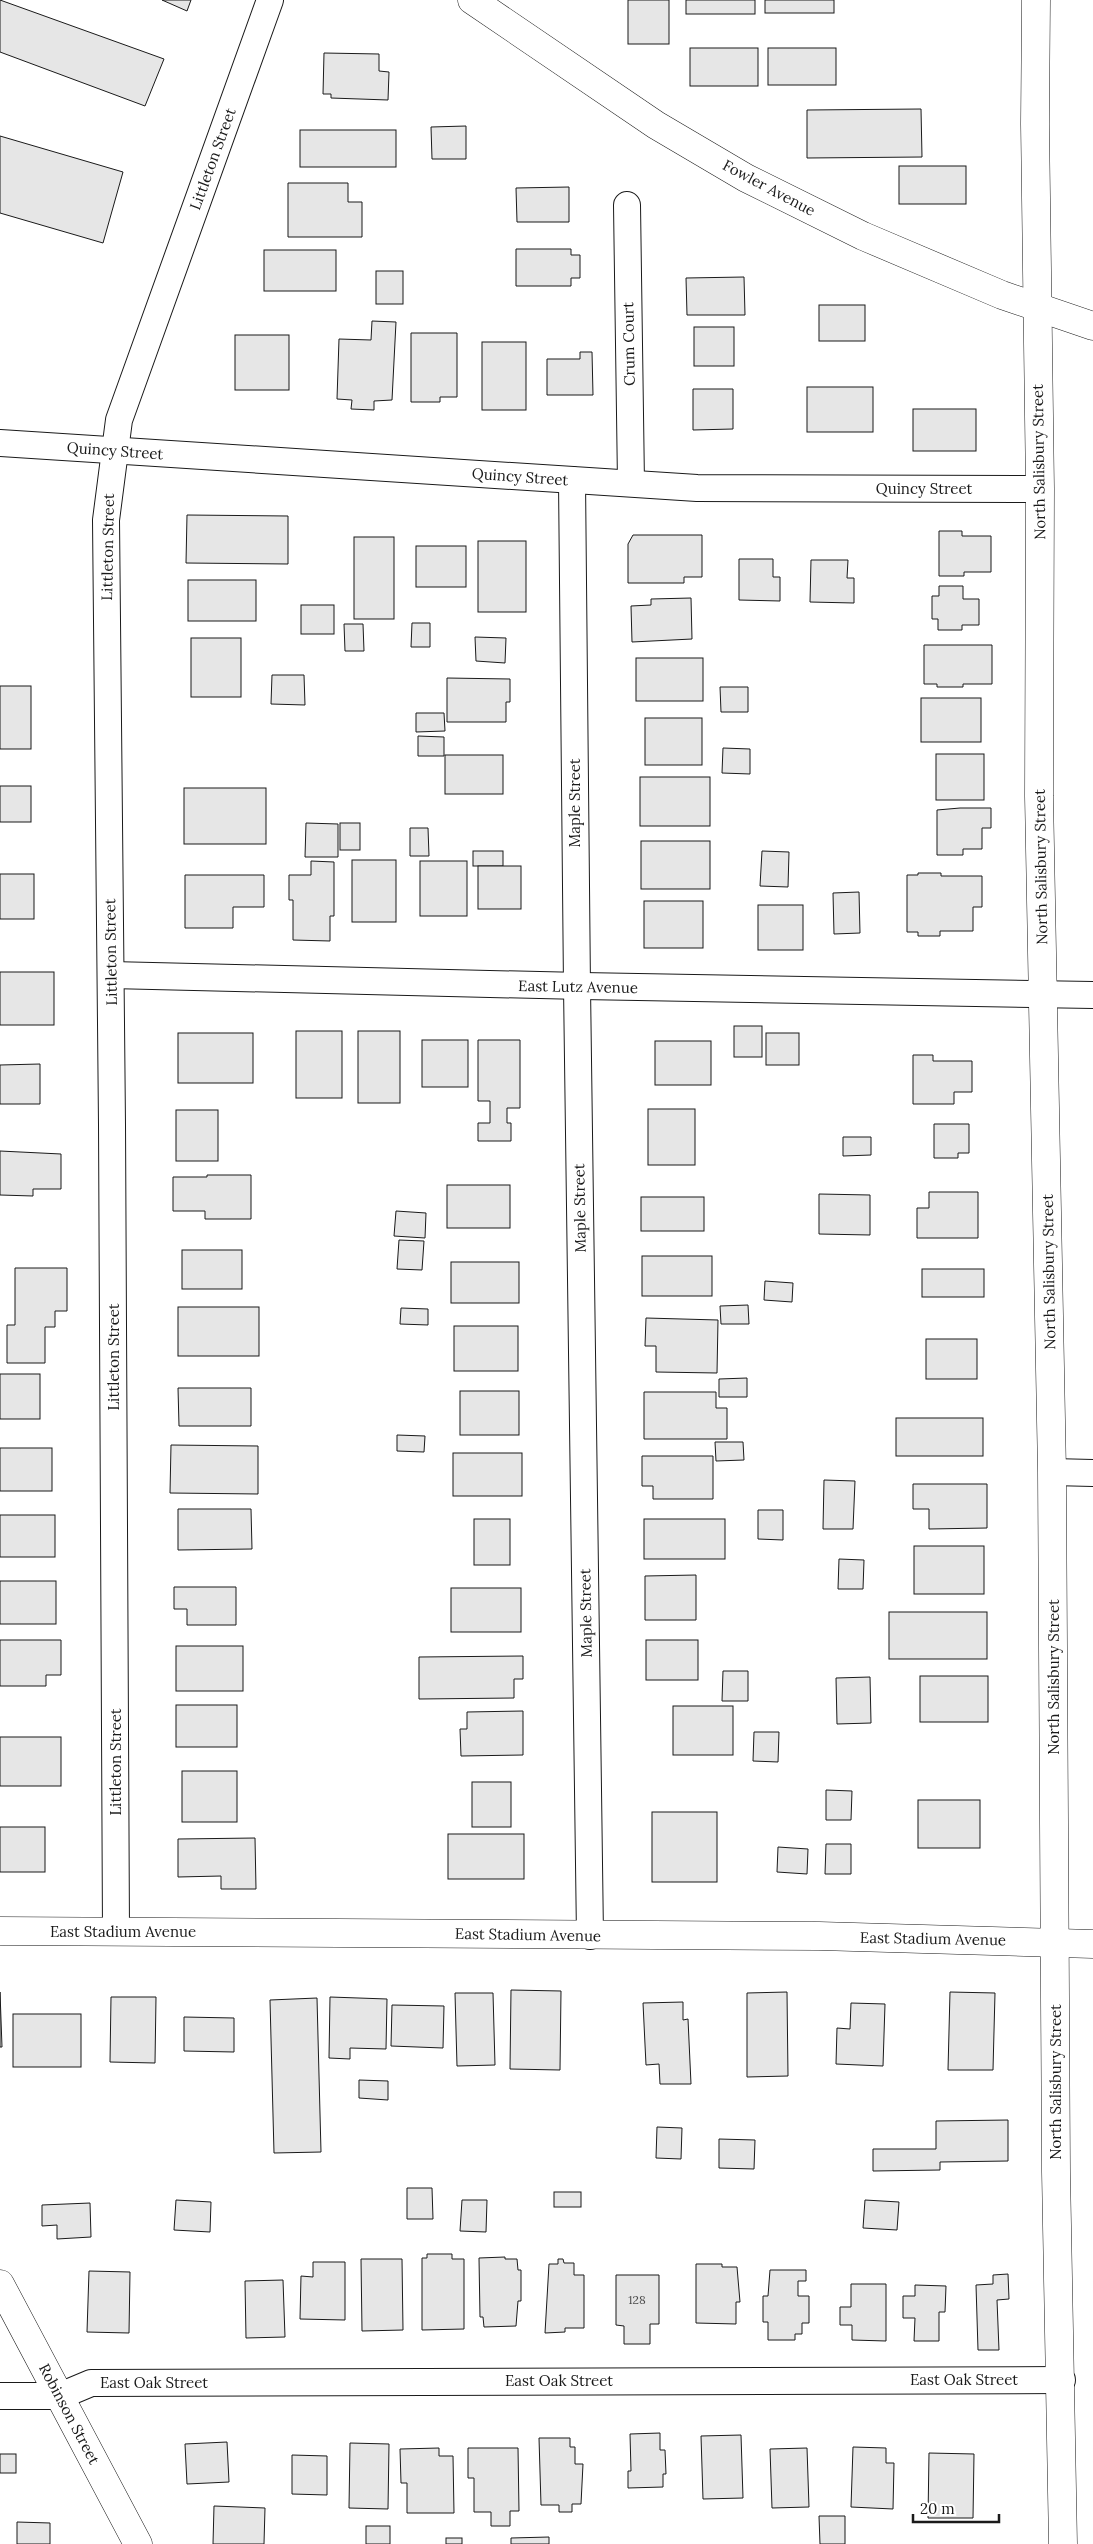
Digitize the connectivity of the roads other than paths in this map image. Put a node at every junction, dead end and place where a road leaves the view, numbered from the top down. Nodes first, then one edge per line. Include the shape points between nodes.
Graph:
1 (270, 0) edge
2 (472, 0) edge
3 (1036, 0) edge
4 (627, 205) dead end
5 (1037, 307) junction
6 (1093, 326) edge
7 (0, 443) edge
8 (114, 452) junction
9 (572, 480) junction
10 (631, 483) junction
11 (1040, 488) junction
12 (111, 975) junction
13 (577, 987) junction
14 (1045, 994) junction
15 (1093, 995) edge
16 (1052, 1472) junction
17 (1093, 1473) edge
18 (116, 1931) junction
19 (0, 1932) edge
20 (590, 1936) junction
21 (1055, 1943) junction
22 (1093, 1944) edge
23 (0, 2284) edge
24 (1062, 2380) junction
25 (0, 2396) edge
26 (60, 2396) junction
27 (138, 2544) edge
28 (1063, 2544) edge

1 - 8 street, Littleton Street via 119,420
2 - 5 street, Fowler Avenue via 656,125 746,178 863,236
3 - 5 street, North Salisbury Street
4 - 10 street, Crum Court
5 - 6 street, Fowler Avenue
5 - 11 street, North Salisbury Street
7 - 8 street, Quincy Street
8 - 9 street, Quincy Street
8 - 12 street, Littleton Street via 106,520
9 - 10 street, Quincy Street
9 - 13 street, Maple Street
10 - 11 street, Quincy Street via 697,488
11 - 14 street, North Salisbury Street via 1039,796
12 - 13 street, East Lutz Avenue
12 - 18 street, Littleton Street
13 - 14 street, East Lutz Avenue
13 - 20 street, Maple Street
14 - 15 street, East Lutz Avenue
14 - 16 street, North Salisbury Street
16 - 17 street
16 - 21 street, North Salisbury Street
18 - 19 street, East Stadium Avenue
18 - 20 street, East Stadium Avenue
20 - 21 street, East Stadium Avenue via 819,1936
21 - 22 street, East Stadium Avenue
21 - 24 street, North Salisbury Street via 1056,2172
23 - 26 street, Robinson Street
24 - 26 street, East Oak Street via 91,2383
24 - 28 street, North Salisbury Street
25 - 26 street
26 - 27 street, Robinson Street

